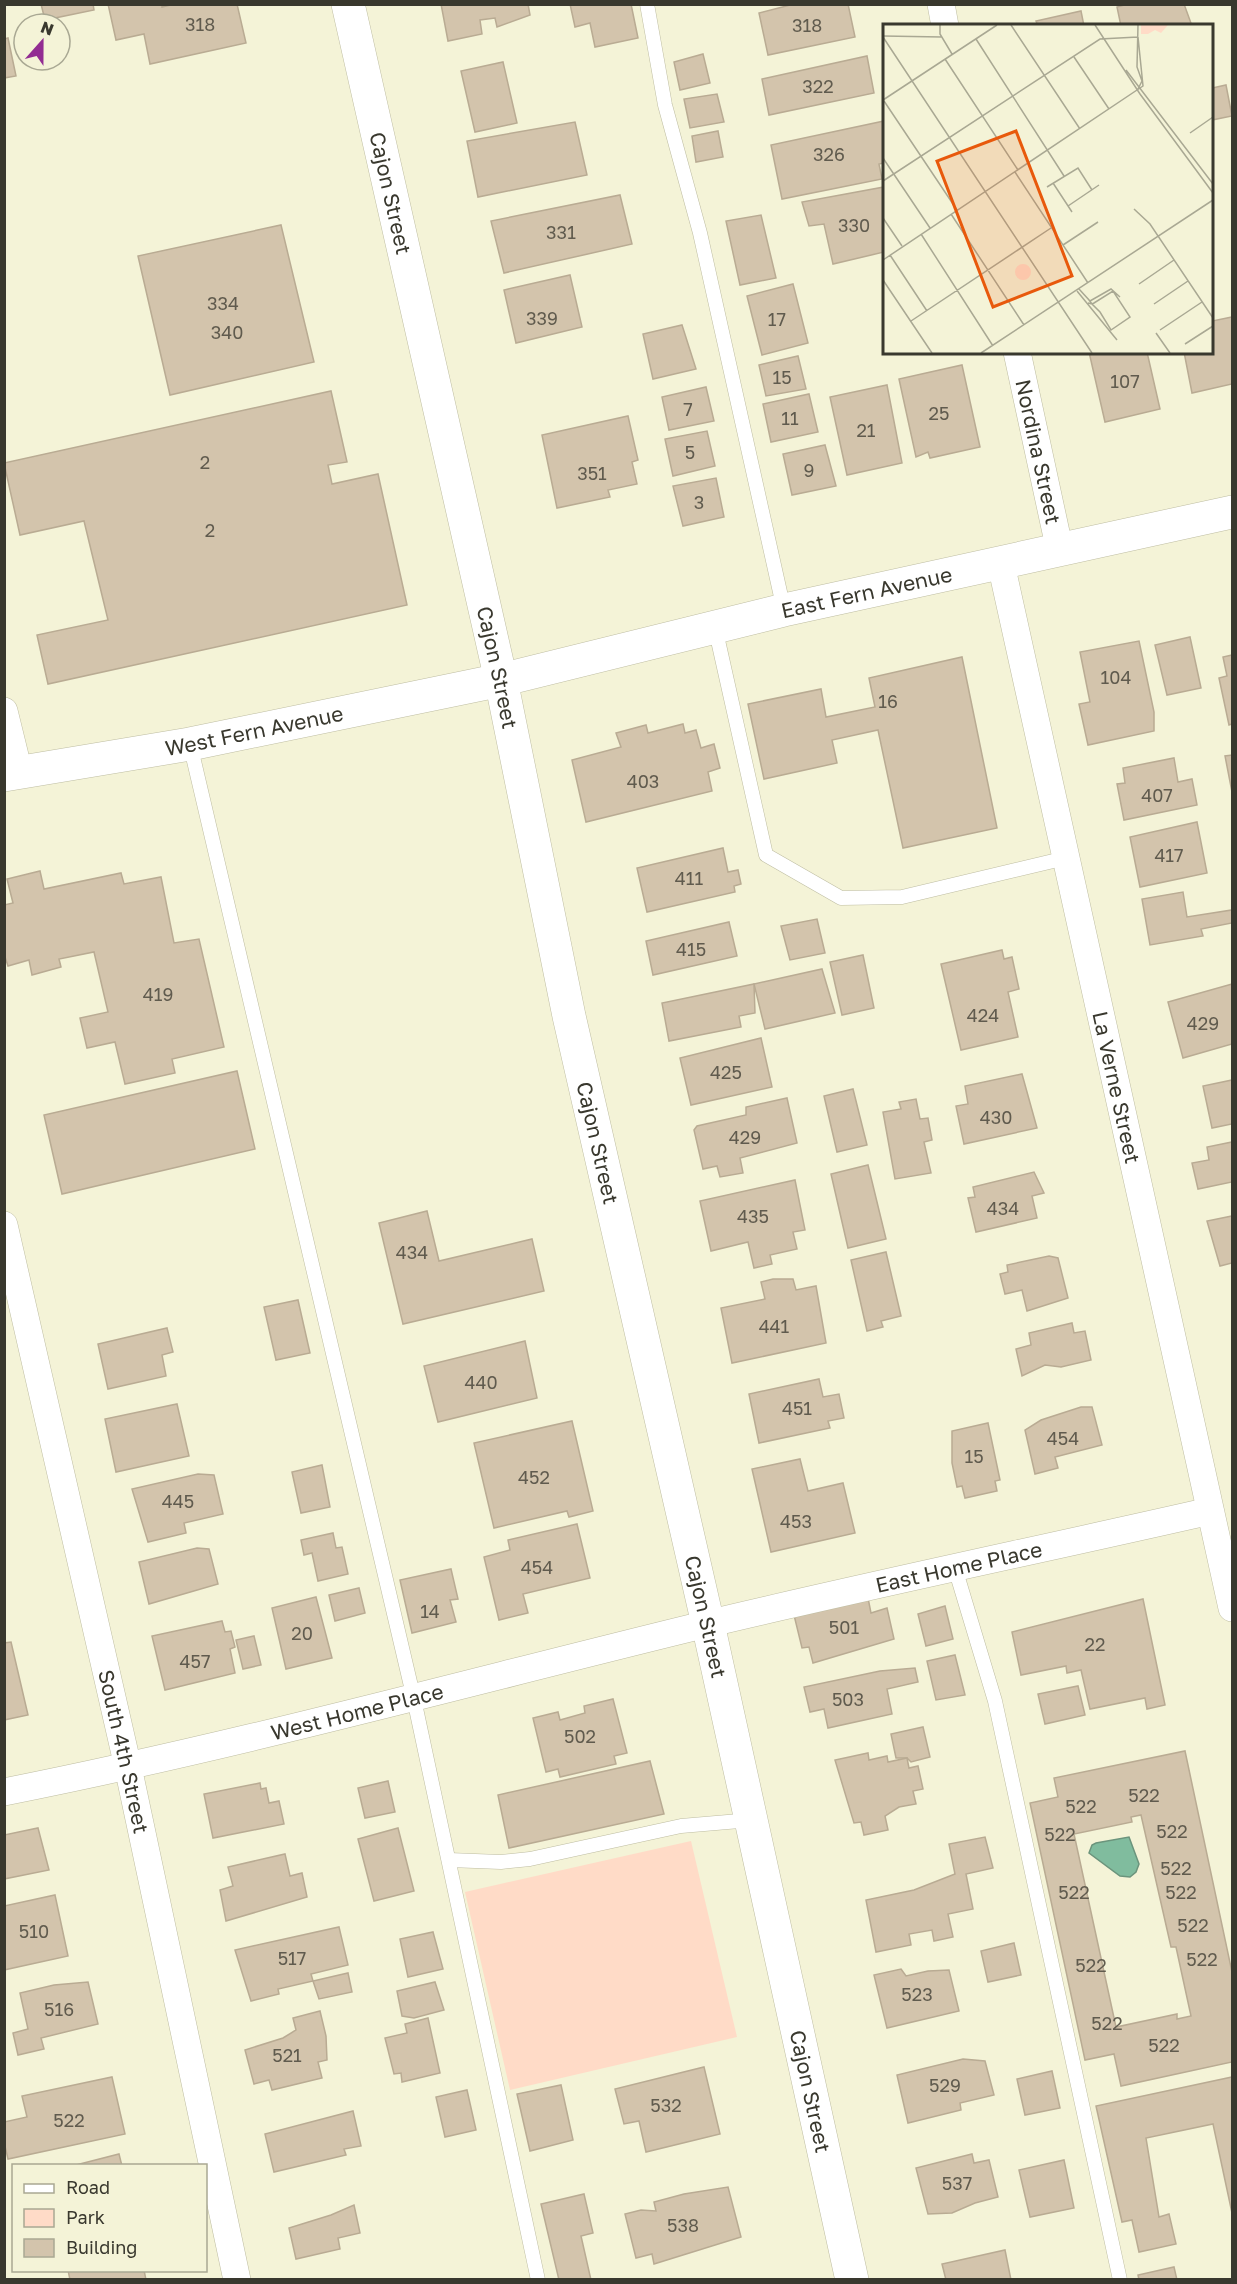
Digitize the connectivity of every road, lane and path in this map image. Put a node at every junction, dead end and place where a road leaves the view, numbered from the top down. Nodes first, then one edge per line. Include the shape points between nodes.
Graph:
1 (348, 4) edge
2 (647, 4) edge
3 (941, 4) edge
4 (945, 24) edge
5 (1017, 354) edge
6 (1233, 512) edge
7 (1060, 551) junction
8 (1001, 564) junction
9 (784, 610) junction
10 (715, 627) junction
11 (501, 680) junction
12 (4, 711) edge
13 (190, 744) junction
14 (12, 773) edge
15 (1066, 858) junction
16 (4, 1225) edge
17 (1210, 1511) junction
18 (955, 1568) junction
19 (1233, 1608) edge
20 (708, 1624) junction
21 (414, 1699) junction
22 (128, 1767) junction
23 (4, 1792) edge
24 (751, 1820) junction
25 (449, 1860) junction
26 (237, 2280) edge
27 (538, 2280) edge
28 (852, 2280) edge
29 (1120, 2280) edge

1 - 11 street, Cajon Street
2 - 9 lane via 665,105 700,233
3 - 4 street
5 - 7 street, Nordina Street
6 - 7 street, East Fern Avenue
7 - 8 street, East Fern Avenue
8 - 9 street, East Fern Avenue
8 - 15 street, La Verne Street
9 - 10 street, East Fern Avenue
10 - 11 street, East Fern Avenue
10 - 15 lane via 766,855 841,898 902,897
11 - 13 street, West Fern Avenue
11 - 20 street, Cajon Street via 565,997
12 - 14 street
13 - 14 street, West Fern Avenue
13 - 21 lane
15 - 17 street, La Verne Street
16 - 22 street, South 4th Street
17 - 18 street, East Home Place
17 - 19 street, La Verne Street
18 - 20 street, East Home Place
18 - 29 lane via 995,1701
20 - 21 street, West Home Place
20 - 24 street, Cajon Street
21 - 22 street, West Home Place
21 - 25 lane
22 - 23 street, West Home Place
22 - 26 street, South 4th Street
24 - 25 lane via 681,1826 530,1859
24 - 28 street, Cajon Street
25 - 27 lane

